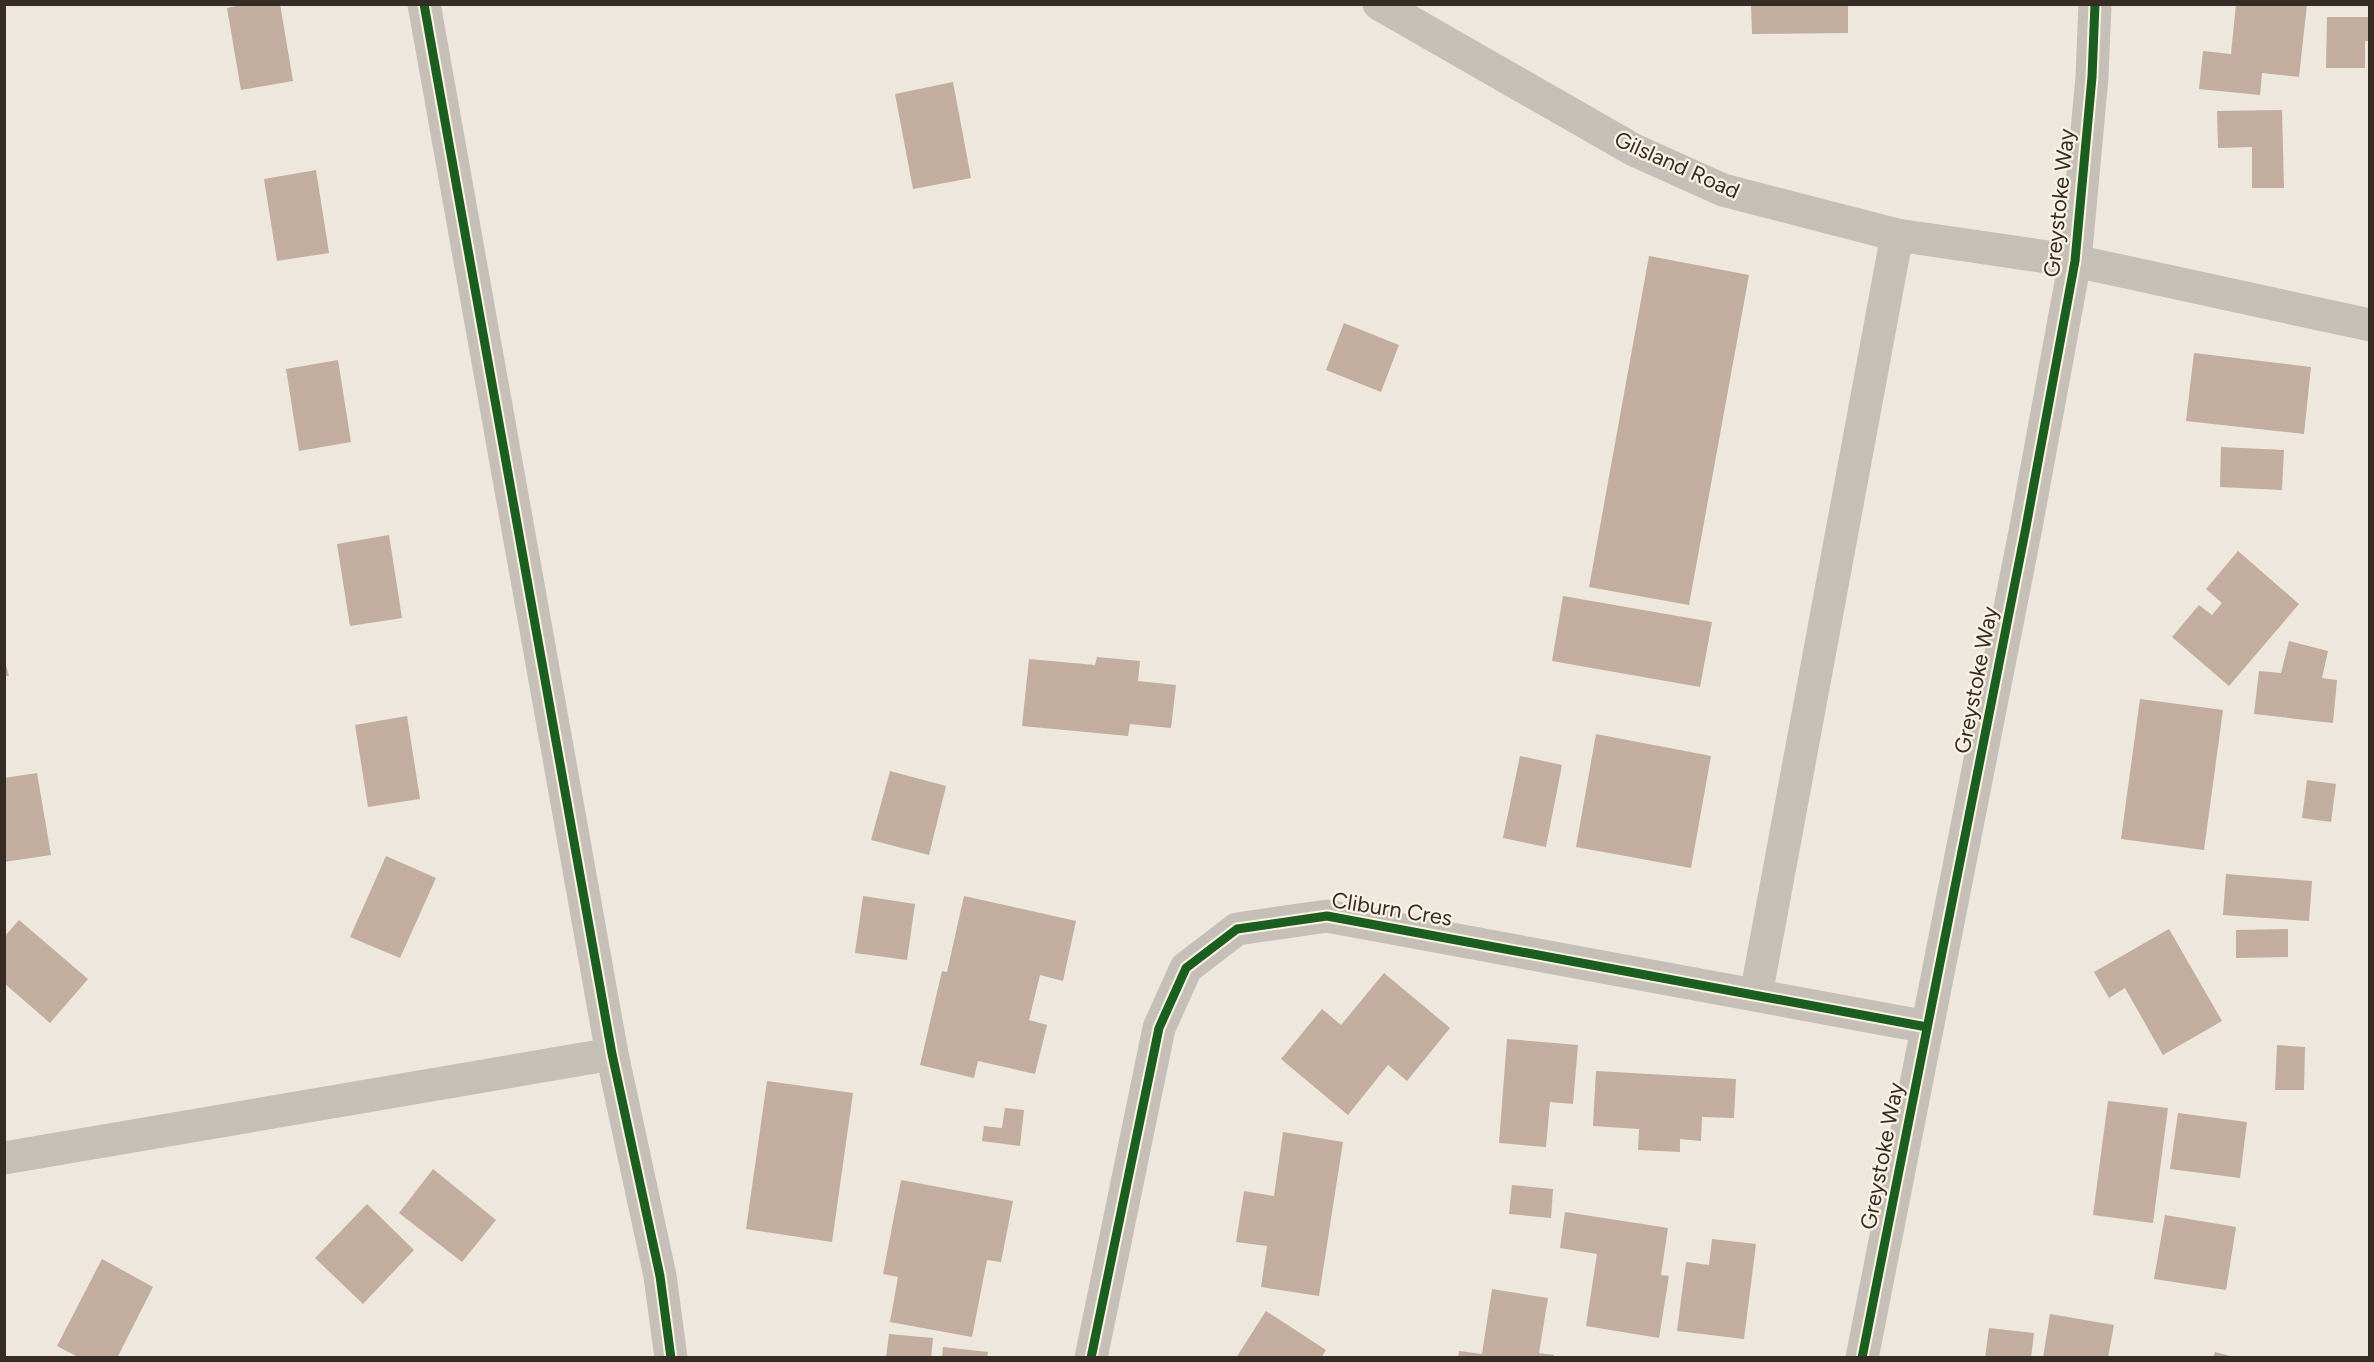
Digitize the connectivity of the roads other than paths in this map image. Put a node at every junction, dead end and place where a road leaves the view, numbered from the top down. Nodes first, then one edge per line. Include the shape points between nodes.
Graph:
1 (424, 4) edge
2 (1379, 4) edge
3 (2095, 4) edge
4 (1897, 235) junction
5 (2075, 261) junction
6 (2370, 325) edge
7 (1756, 995) junction
8 (1927, 1028) junction
9 (612, 1054) junction
10 (4, 1158) edge
11 (670, 1358) edge
12 (1091, 1358) edge
13 (1862, 1358) edge

1 - 9 street
2 - 4 street, Gilsland Road via 1634,150 1723,190
3 - 5 street, Greystoke Way
4 - 5 street, Gilsland Road
4 - 7 street
5 - 6 street, Gilsland Road
5 - 8 street, Greystoke Way
7 - 8 street, Cliburn Cres
7 - 12 street, Cliburn Cres via 1327,916 1237,929 1186,968 1159,1028
8 - 13 street, Greystoke Way
9 - 10 street
9 - 11 street via 660,1276

